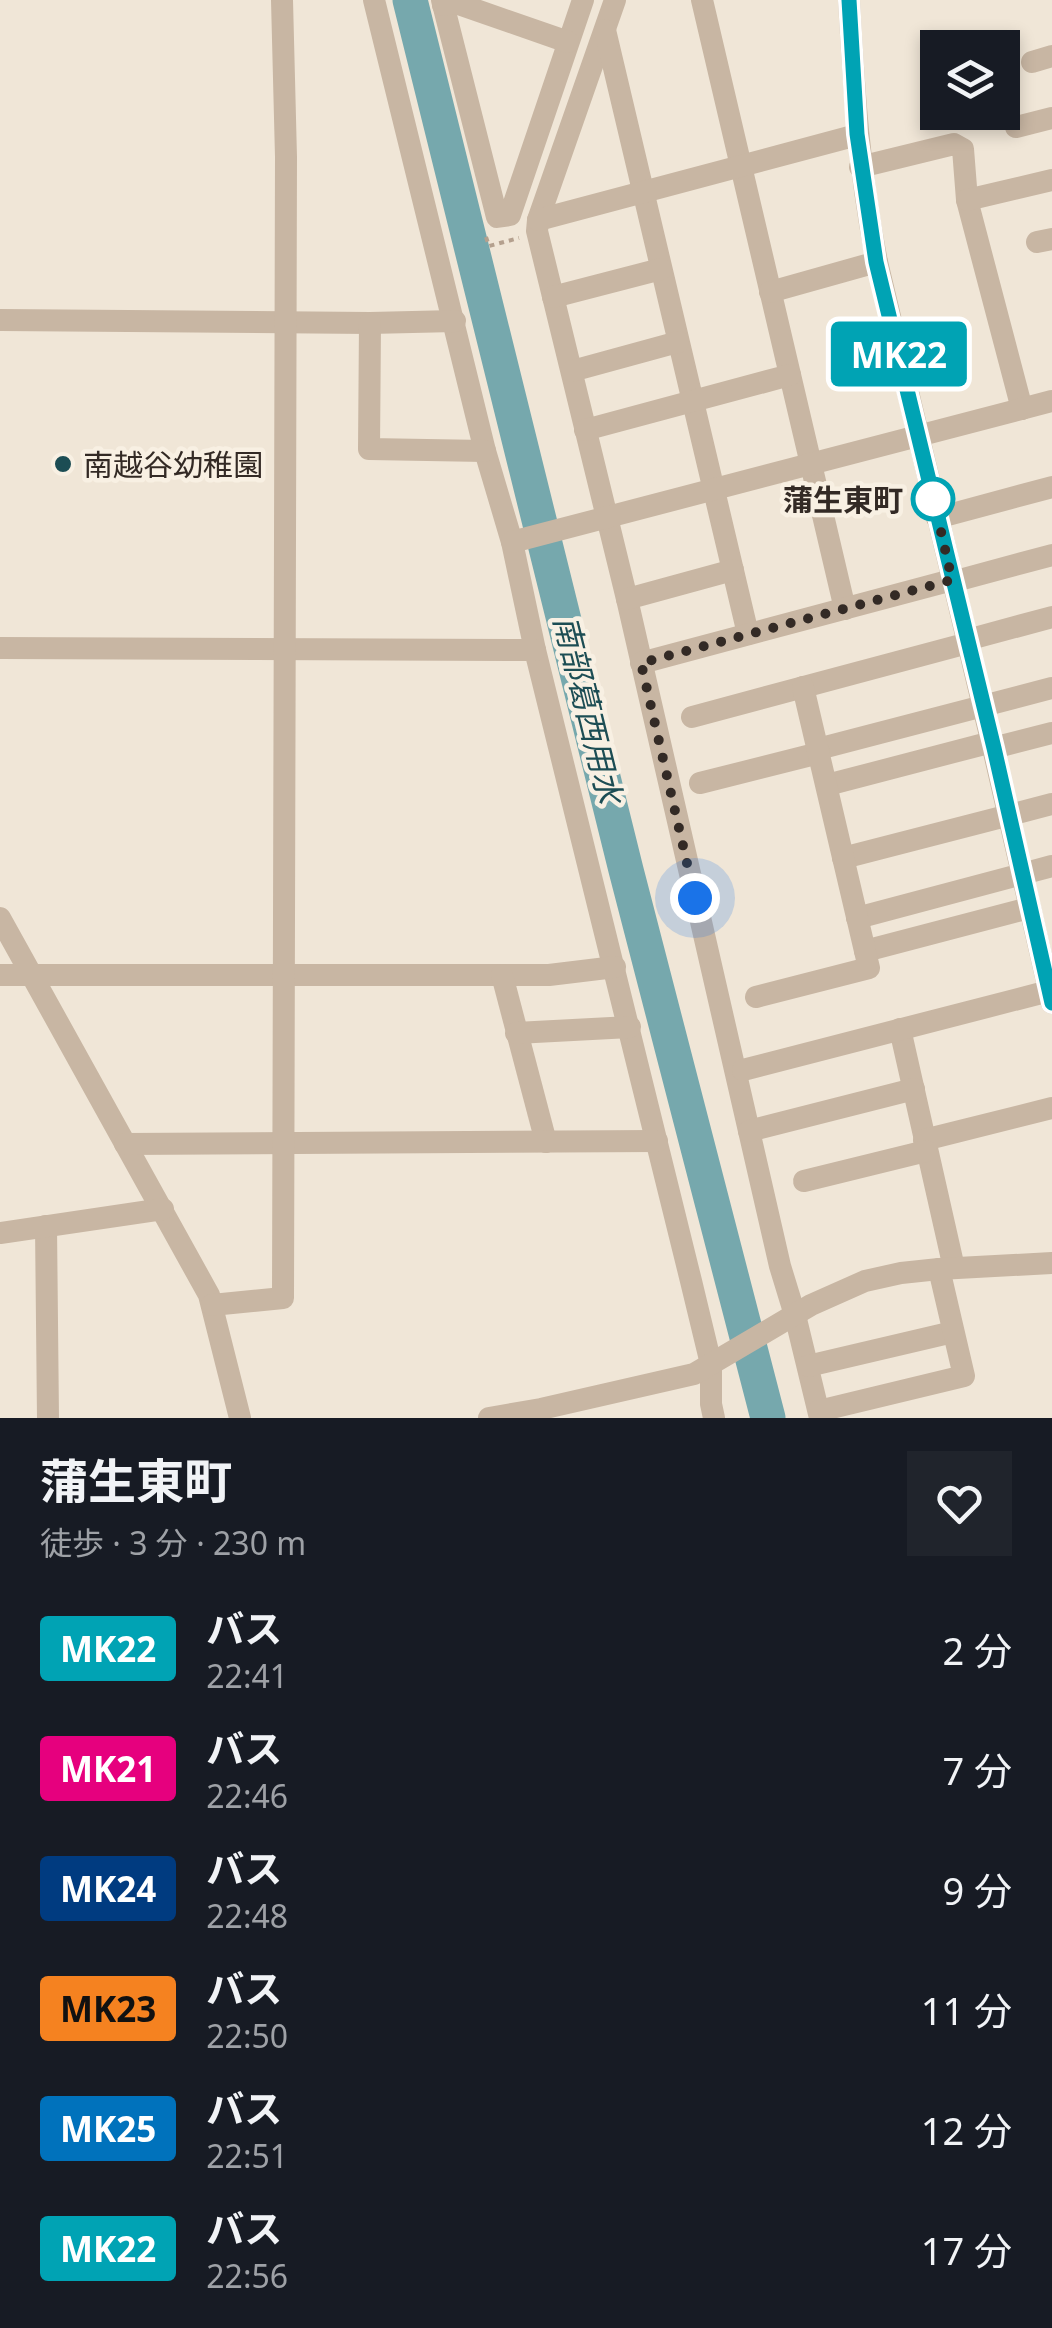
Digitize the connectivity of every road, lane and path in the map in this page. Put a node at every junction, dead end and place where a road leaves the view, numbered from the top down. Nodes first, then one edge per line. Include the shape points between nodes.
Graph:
1 (282, 0) edge
2 (374, 0) edge
3 (583, 0) edge
4 (615, 0) edge
5 (702, 0) edge
6 (850, 0) edge
7 (442, 2) edge
8 (604, 28) junction
9 (568, 42) junction
10 (1052, 118) edge
11 (1020, 126) edge
12 (857, 134) junction
13 (741, 166) junction
14 (860, 167) junction
15 (1052, 180) edge
16 (643, 192) junction
17 (968, 200) junction
18 (538, 220) junction
19 (876, 262) junction
20 (661, 269) junction
21 (770, 292) junction
22 (553, 297) junction
23 (0, 320) edge
24 (454, 321) junction
25 (285, 323) junction
26 (370, 323) junction
27 (678, 342) junction
28 (572, 371) junction
29 (790, 375) junction
30 (692, 401) junction
31 (1052, 401) edge
32 (1022, 409) junction
33 (586, 430) junction
34 (919, 435) junction
35 (484, 451) junction
36 (811, 464) junction
37 (1052, 486) edge
38 (714, 490) junction
39 (606, 517) junction
40 (937, 518) junction
41 (517, 540) junction
42 (1052, 556) edge
43 (733, 570) junction
44 (952, 581) junction
45 (626, 599) junction
46 (845, 609) junction
47 (1052, 618) edge
48 (748, 634) junction
49 (967, 642) junction
50 (0, 648) edge
51 (283, 649) junction
52 (536, 650) junction
53 (641, 663) junction
54 (803, 687) junction
55 (1052, 688) edge
56 (983, 706) junction
57 (692, 717) dead end
58 (1052, 733) edge
59 (993, 745) junction
60 (819, 751) junction
61 (700, 782) dead end
62 (827, 785) junction
63 (1052, 804) edge
64 (1009, 815) junction
65 (844, 858) junction
66 (1052, 866) edge
67 (1022, 874) junction
68 (1029, 908) junction
69 (0, 918) edge
70 (857, 918) junction
71 (1044, 929) edge
72 (865, 951) junction
73 (615, 967) junction
74 (0, 974) edge
75 (32, 974) junction
76 (502, 975) junction
77 (284, 976) junction
78 (756, 997) dead end
79 (1051, 997) edge
80 (630, 1027) junction
81 (900, 1029) junction
82 (516, 1033) junction
83 (742, 1070) dead end
84 (914, 1089) junction
85 (1052, 1108) edge
86 (749, 1131) junction
87 (546, 1142) junction
88 (657, 1142) junction
89 (125, 1144) junction
90 (283, 1144) junction
91 (925, 1146) junction
92 (804, 1181) dead end
93 (163, 1209) junction
94 (46, 1226) junction
95 (0, 1233) edge
96 (1052, 1264) edge
97 (946, 1269) junction
98 (212, 1305) junction
99 (795, 1316) junction
100 (954, 1332) junction
101 (716, 1360) junction
102 (808, 1366) junction
103 (542, 1414) edge
104 (819, 1414) edge
105 (48, 1418) edge
106 (240, 1418) edge
107 (489, 1418) edge
108 (714, 1418) edge

1 - 25 street
2 - 24 street
3 - 9 street
4 - 8 street
5 - 13 street
6 - 12 street
7 - 9 street
7 - 9 street via 498,218 510,215
8 - 16 street
8 - 18 street
10 - 11 street
12 - 13 street
12 - 14 street
13 - 16 street
13 - 21 street
14 - 17 street via 954,144 964,149
14 - 19 street
15 - 17 street
16 - 18 street
16 - 20 street
17 - 32 street
18 - 22 street
19 - 21 street
19 - 34 street
20 - 22 street
20 - 27 street
21 - 29 street
22 - 28 street
23 - 25 street
24 - 26 street
24 - 35 street
25 - 26 street
25 - 51 street
26 - 35 street via 369,449
27 - 28 street
27 - 30 street
28 - 33 street
29 - 30 street
29 - 36 street
30 - 33 street
30 - 38 street
31 - 32 street
32 - 34 street
33 - 39 street
34 - 36 street
34 - 40 street
35 - 41 street
36 - 38 street
36 - 46 street
37 - 40 street
38 - 39 street
38 - 43 street
39 - 41 street
39 - 45 street
40 - 44 street
41 - 52 street
42 - 44 street
43 - 45 street
43 - 48 street
44 - 46 street
44 - 49 street
45 - 53 street
46 - 48 street
47 - 49 street
48 - 53 street
49 - 54 street
49 - 56 street
50 - 51 street
51 - 52 street
51 - 77 street
52 - 73 street
53 - 86 street
54 - 57 street
54 - 60 street
55 - 56 street
56 - 59 street
56 - 60 street
58 - 59 street
59 - 62 street
59 - 64 street
60 - 61 street
60 - 62 street
62 - 65 street
63 - 64 street
64 - 65 street
64 - 67 street
65 - 70 street
66 - 67 street
67 - 68 street
67 - 70 street
68 - 71 street
68 - 72 street
69 - 75 street
70 - 72 street
71 - 79 street
72 - 78 street via 869,968
73 - 76 street
73 - 80 street
74 - 75 street
75 - 77 street
75 - 89 street
76 - 77 street
76 - 82 street
77 - 90 street
79 - 81 street
80 - 82 street
80 - 88 street
81 - 83 street
81 - 84 street
82 - 87 street
84 - 86 street
84 - 91 street
85 - 91 street
86 - 99 street
87 - 88 street
87 - 90 street
88 - 101 street
89 - 90 street
89 - 93 street
90 - 98 street via 283,1298
91 - 92 street
91 - 97 street
93 - 94 street
93 - 98 street
94 - 95 street
94 - 105 street
96 - 97 street
97 - 99 street via 865,1281
97 - 100 street
98 - 106 street
99 - 101 street
99 - 102 street
100 - 102 street
100 - 104 street via 964,1376
101 - 103 street via 694,1374
101 - 108 street
102 - 104 street
103 - 107 street

